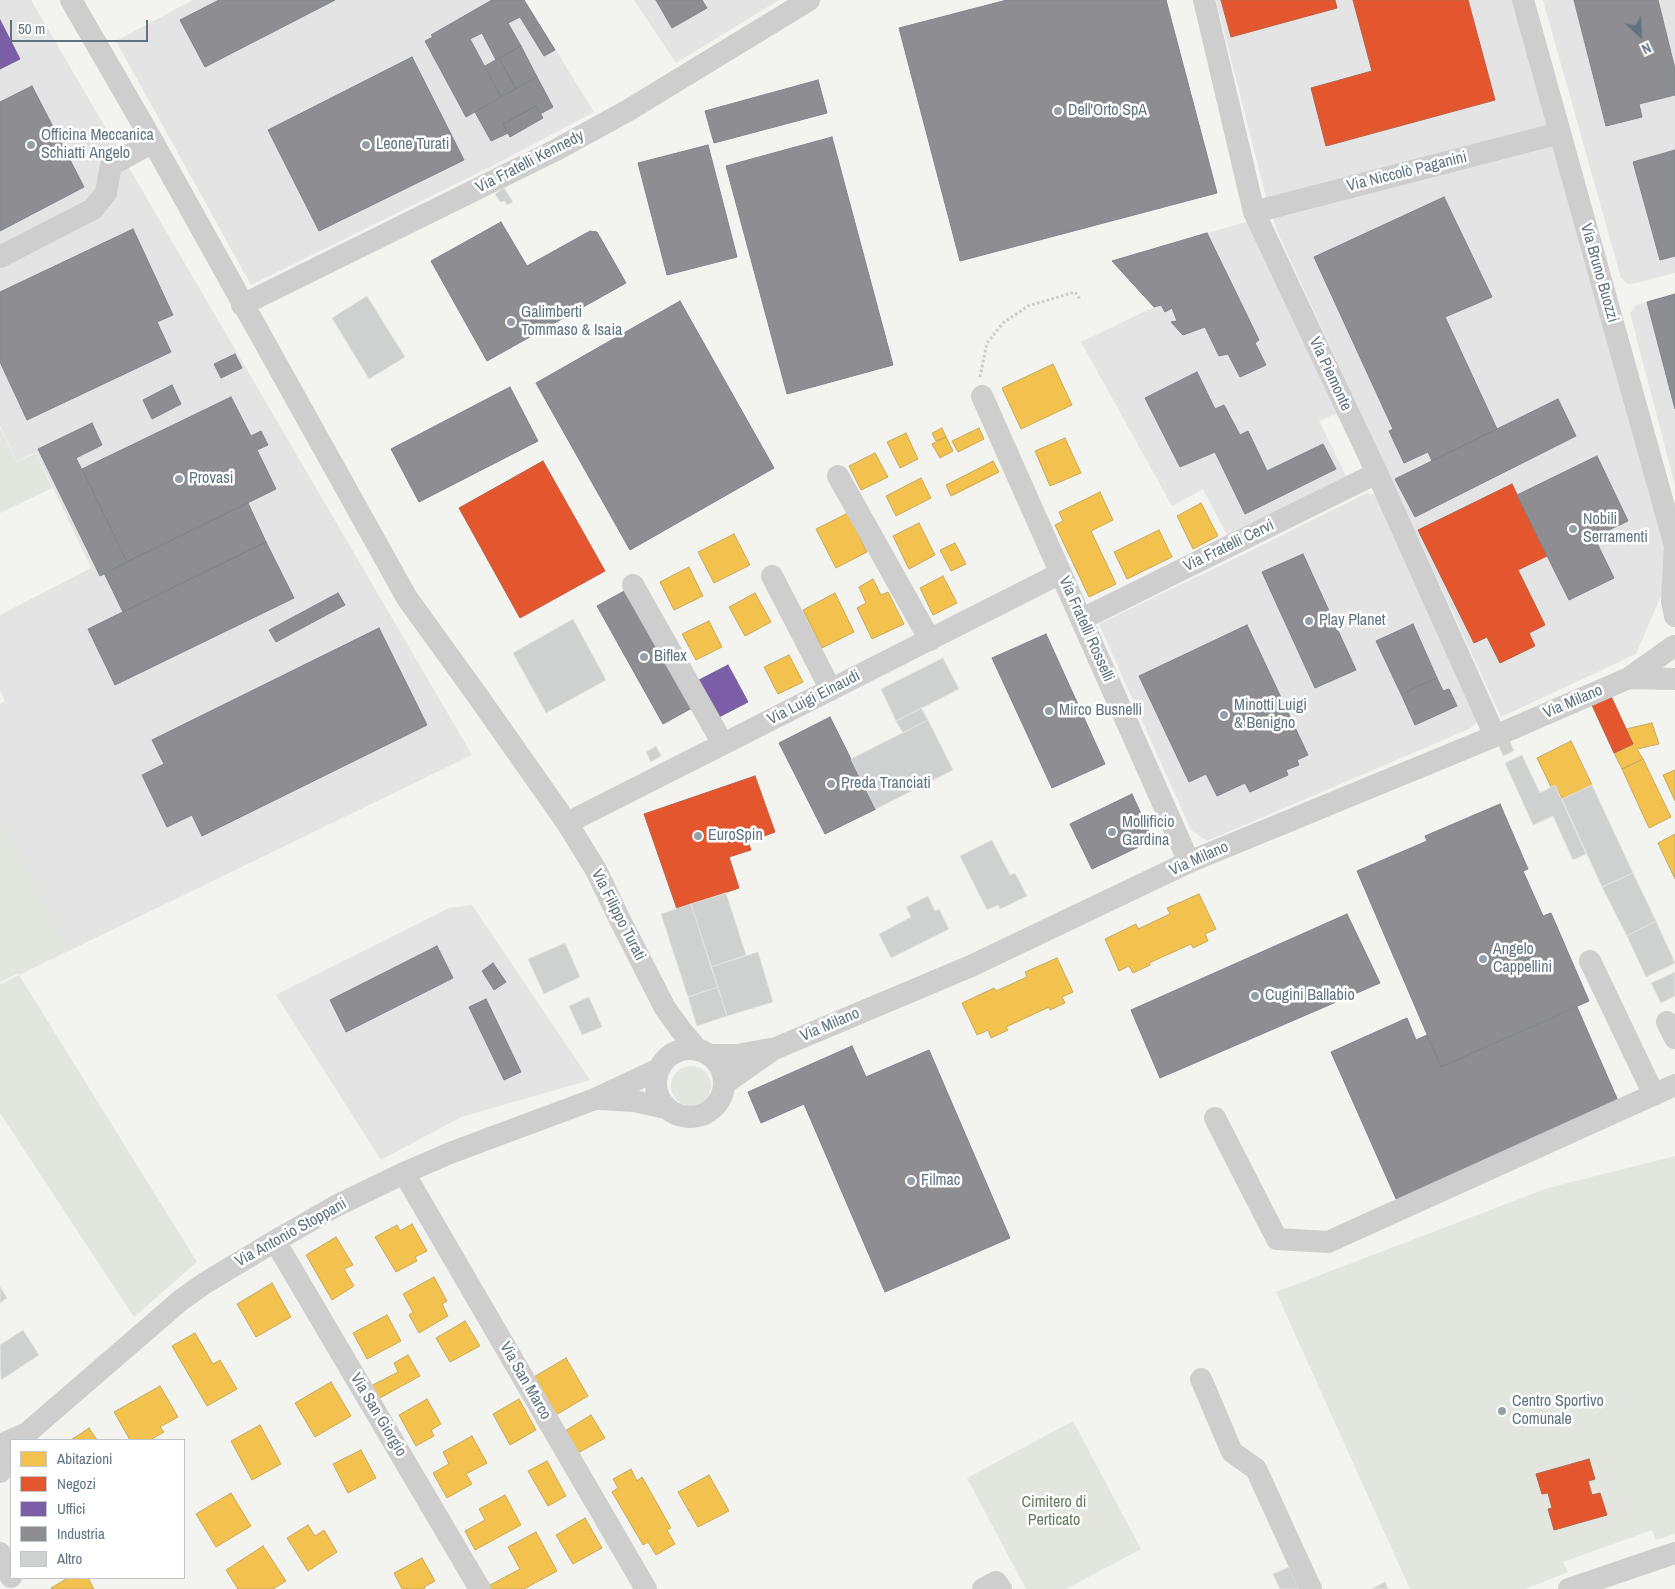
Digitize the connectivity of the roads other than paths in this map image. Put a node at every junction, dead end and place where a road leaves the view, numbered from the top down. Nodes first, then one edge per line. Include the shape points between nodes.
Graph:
1 (70, 0) edge
2 (808, 0) edge
3 (1204, 0) edge
4 (1523, 0) edge
5 (1560, 133) junction
6 (153, 142) junction
7 (1254, 212) junction
8 (0, 257) edge
9 (242, 305) junction
10 (982, 396) road end
11 (1377, 472) junction
12 (838, 476) dead end
13 (1675, 546) edge
14 (1061, 573) junction
15 (772, 576) dead end
16 (633, 585) dead end
17 (1675, 616) edge
18 (1082, 620) junction
19 (930, 640) junction
20 (1675, 645) edge
21 (1675, 666) edge
22 (1629, 678) junction
23 (1675, 679) edge
24 (831, 690) junction
25 (1495, 736) junction
26 (723, 744) junction
27 (567, 824) junction
28 (1189, 862) junction
29 (1590, 961) dead end
30 (666, 1008) junction
31 (774, 1049) junction
32 (704, 1052) junction
33 (662, 1064) junction
34 (724, 1084) junction
35 (1675, 1085) edge
36 (1654, 1095) junction
37 (595, 1099) junction
38 (666, 1108) junction
39 (1215, 1118) dead end
40 (404, 1173) junction
41 (275, 1241) junction
42 (1201, 1379) dead end
43 (25, 1437) edge
44 (10, 1457) edge
45 (0, 1472) edge
46 (1675, 1553) edge
47 (1604, 1583) edge
48 (480, 1589) edge
49 (646, 1589) edge
50 (1310, 1589) edge
51 (1570, 1589) edge

1 - 6 street, Via Filippo Turati
2 - 9 street, Via Fratelli Kennedy via 627,111 556,150
3 - 7 street, Via Piemonte
4 - 5 street, Via Bruno Buozzi
5 - 7 street, Via Niccolò Paganini
5 - 13 street, Via Bruno Buozzi
6 - 8 street via 111,165 106,193 93,209
6 - 9 street, Via Filippo Turati
7 - 11 street, Via Piemonte
9 - 27 street, Via Filippo Turati via 406,598
10 - 14 street, Via Fratelli Rosselli
11 - 18 street, Via Fratelli Cervi
11 - 25 street, Via Piemonte
12 - 19 street
13 - 17 street, Via Bruno Buozzi via 1672,601
14 - 18 street, Via Fratelli Rosselli
14 - 19 street, Via Luigi Einaudi
15 - 24 street
16 - 26 street
18 - 28 street, Via Fratelli Rosselli
19 - 24 street, Via Luigi Einaudi
20 - 21 street
20 - 22 street, Via Milano
22 - 23 street, Via Milano
22 - 25 street, Via Milano
24 - 26 street, Via Luigi Einaudi
25 - 28 street, Via Milano
26 - 27 street, Via Luigi Einaudi
27 - 30 street, Via Filippo Turati via 596,870
28 - 31 street, Via Milano via 971,966
29 - 36 street
30 - 32 street, Via Filippo Turati via 681,1030
30 - 33 street, Via Filippo Turati via 668,1036
31 - 32 street, Via Milano via 737,1054
31 - 34 street, Via Milano
32 - 33 street via 679,1051
32 - 34 street via 717,1062
33 - 37 street, Via Antonio Stoppani
33 - 38 street via 656,1089
34 - 38 street via 716,1105 697,1117 675,1114
35 - 36 street
36 - 39 street via 1328,1242 1277,1239
37 - 38 street, Via Antonio Stoppani via 634,1101
37 - 40 street, Via Antonio Stoppani
40 - 41 street, Via Antonio Stoppani via 336,1206
40 - 49 street, Via San Marco
41 - 43 street, Via Antonio Stoppani via 181,1300
41 - 48 street, Via San Giorgio
42 - 50 street via 1232,1452 1256,1469
44 - 45 street
46 - 47 street
47 - 51 street

